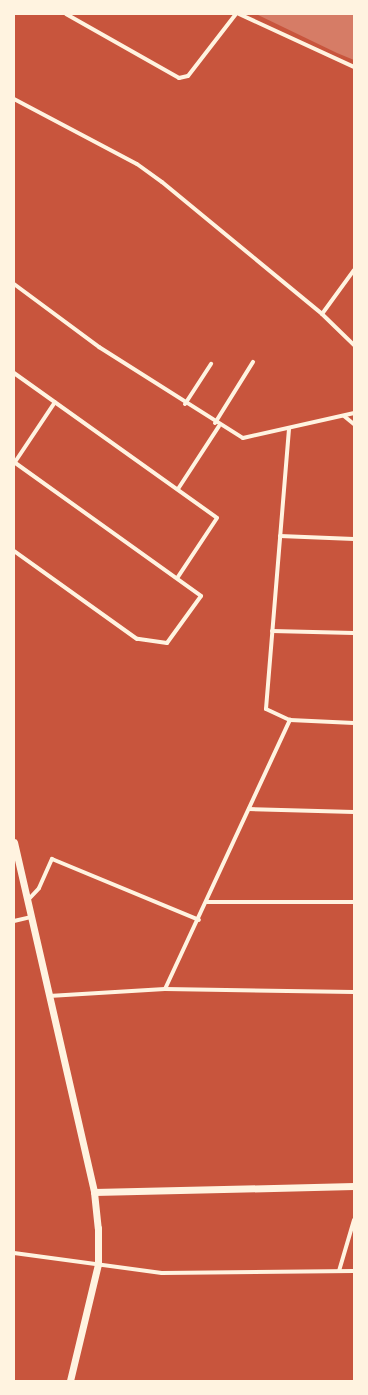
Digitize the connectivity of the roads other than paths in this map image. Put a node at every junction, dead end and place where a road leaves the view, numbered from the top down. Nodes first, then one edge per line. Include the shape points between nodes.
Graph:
1 (66, 14) edge
2 (237, 14) edge
3 (354, 67) edge
4 (14, 99) edge
5 (354, 270) edge
6 (14, 284) edge
7 (322, 314) junction
8 (354, 345) edge
9 (253, 362) dead end
10 (211, 364) dead end
11 (14, 373) edge
12 (55, 402) junction
13 (185, 404) junction
14 (354, 413) edge
15 (344, 416) junction
16 (354, 424) edge
17 (217, 425) junction
18 (289, 429) junction
19 (14, 462) edge
20 (178, 489) junction
21 (280, 536) junction
22 (354, 539) edge
23 (14, 551) edge
24 (178, 577) junction
25 (272, 631) junction
26 (354, 633) edge
27 (290, 720) junction
28 (354, 723) edge
29 (249, 809) junction
30 (354, 812) edge
31 (14, 842) edge
32 (27, 900) junction
33 (207, 902) junction
34 (354, 902) edge
35 (31, 917) junction
36 (199, 920) junction
37 (14, 921) edge
38 (165, 989) junction
39 (354, 992) edge
40 (49, 996) junction
41 (354, 1186) edge
42 (94, 1192) junction
43 (354, 1220) edge
44 (14, 1253) edge
45 (98, 1264) junction
46 (339, 1271) junction
47 (354, 1271) edge
48 (70, 1381) edge

1 - 2 street via 179,78 188,76
2 - 3 street
4 - 7 street via 137,164
5 - 7 street
6 - 13 street via 99,347
7 - 8 street
9 - 17 street
10 - 13 street
11 - 12 street
12 - 19 street
12 - 20 street
13 - 17 street
14 - 15 street
15 - 16 street
15 - 18 street
17 - 18 street via 243,438
17 - 20 street
18 - 21 street
19 - 24 street
20 - 24 street via 217,518
21 - 22 street
21 - 25 street
23 - 24 street via 137,639 167,644 201,596
25 - 26 street
25 - 27 street via 266,709
27 - 28 street
27 - 29 street
29 - 30 street
29 - 33 street
31 - 32 street
32 - 35 street
32 - 36 street via 39,888 52,859
33 - 34 street
33 - 36 street
35 - 37 street
35 - 40 street
36 - 38 street
38 - 39 street
38 - 40 street
40 - 42 street
41 - 42 street
42 - 45 street
43 - 46 street
44 - 45 street
45 - 46 street via 162,1273
45 - 48 street
46 - 47 street

